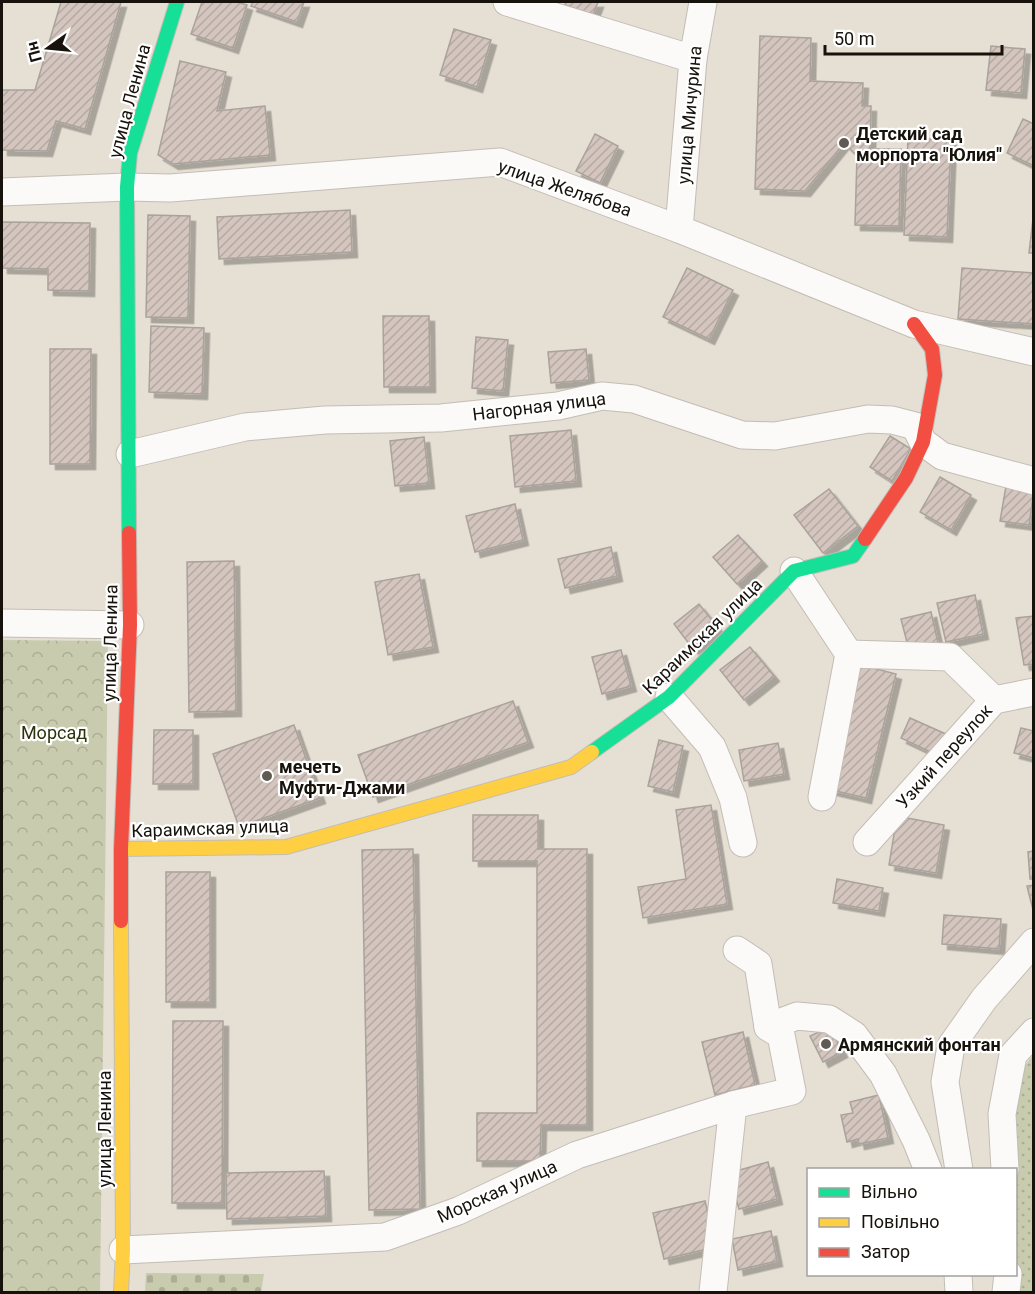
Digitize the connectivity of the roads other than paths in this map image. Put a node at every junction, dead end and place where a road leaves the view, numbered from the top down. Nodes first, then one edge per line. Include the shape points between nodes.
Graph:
1 (177, 2) edge
2 (507, 2) edge
3 (702, 2) edge
4 (693, 59) junction
5 (127, 187) junction
6 (2, 192) edge
7 (680, 229) junction
8 (914, 324) junction
9 (1034, 352) edge
10 (922, 442) junction
11 (130, 454) junction
12 (1034, 481) edge
13 (794, 571) junction
14 (2, 623) edge
15 (130, 625) junction
16 (849, 654) junction
17 (1034, 692) edge
18 (669, 697) junction
19 (994, 700) junction
20 (822, 797) dead end
21 (867, 842) dead end
22 (743, 843) dead end
23 (121, 849) junction
24 (1034, 942) edge
25 (737, 950) dead end
26 (768, 1027) junction
27 (1034, 1032) edge
28 (733, 1105) junction
29 (927, 1168) edge
30 (959, 1168) edge
31 (1005, 1168) edge
32 (123, 1250) junction
33 (958, 1276) edge
34 (1008, 1276) edge
35 (121, 1293) edge
36 (714, 1293) edge
37 (959, 1293) edge
38 (1006, 1293) edge

1 - 5 main road, улица Ленина via 130,153
2 - 4 street
3 - 4 street, улица Мичурина
4 - 7 street, улица Мичурина
5 - 6 street, улица Желябова
5 - 7 street, улица Желябова via 170,188 501,162
5 - 11 main road, улица Ленина
7 - 8 street, улица Желябова
8 - 9 street, улица Желябова
8 - 10 main road via 932,349 934,375
10 - 11 street, Нагорная улица via 915,426 868,419 775,436 742,435 634,399 602,396 558,406 441,418 325,420 245,427
10 - 12 street, Нагорная улица via 942,456
10 - 13 main road via 906,478 853,556
11 - 15 main road, улица Ленина
13 - 16 street
13 - 18 main road, Караимская улица
14 - 15 street
15 - 23 main road, улица Ленина
16 - 19 street via 950,657
16 - 20 street
17 - 19 street, Узкий переулок
18 - 22 street via 712,747 733,798
18 - 23 main road, Караимская улица via 571,767 286,847
19 - 21 street, Узкий переулок
23 - 32 main road, улица Ленина
24 - 30 street via 984,999 951,1046 945,1083
25 - 26 street via 758,964
26 - 28 street, Морская улица via 780,1035 792,1091
26 - 29 street via 797,1016 829,1019 854,1035 883,1074
27 - 31 street via 1013,1055 1002,1114
28 - 32 street, Морская улица via 577,1155 458,1211 385,1238
28 - 36 street
32 - 35 main road, улица Ленина
33 - 37 street
34 - 38 street

